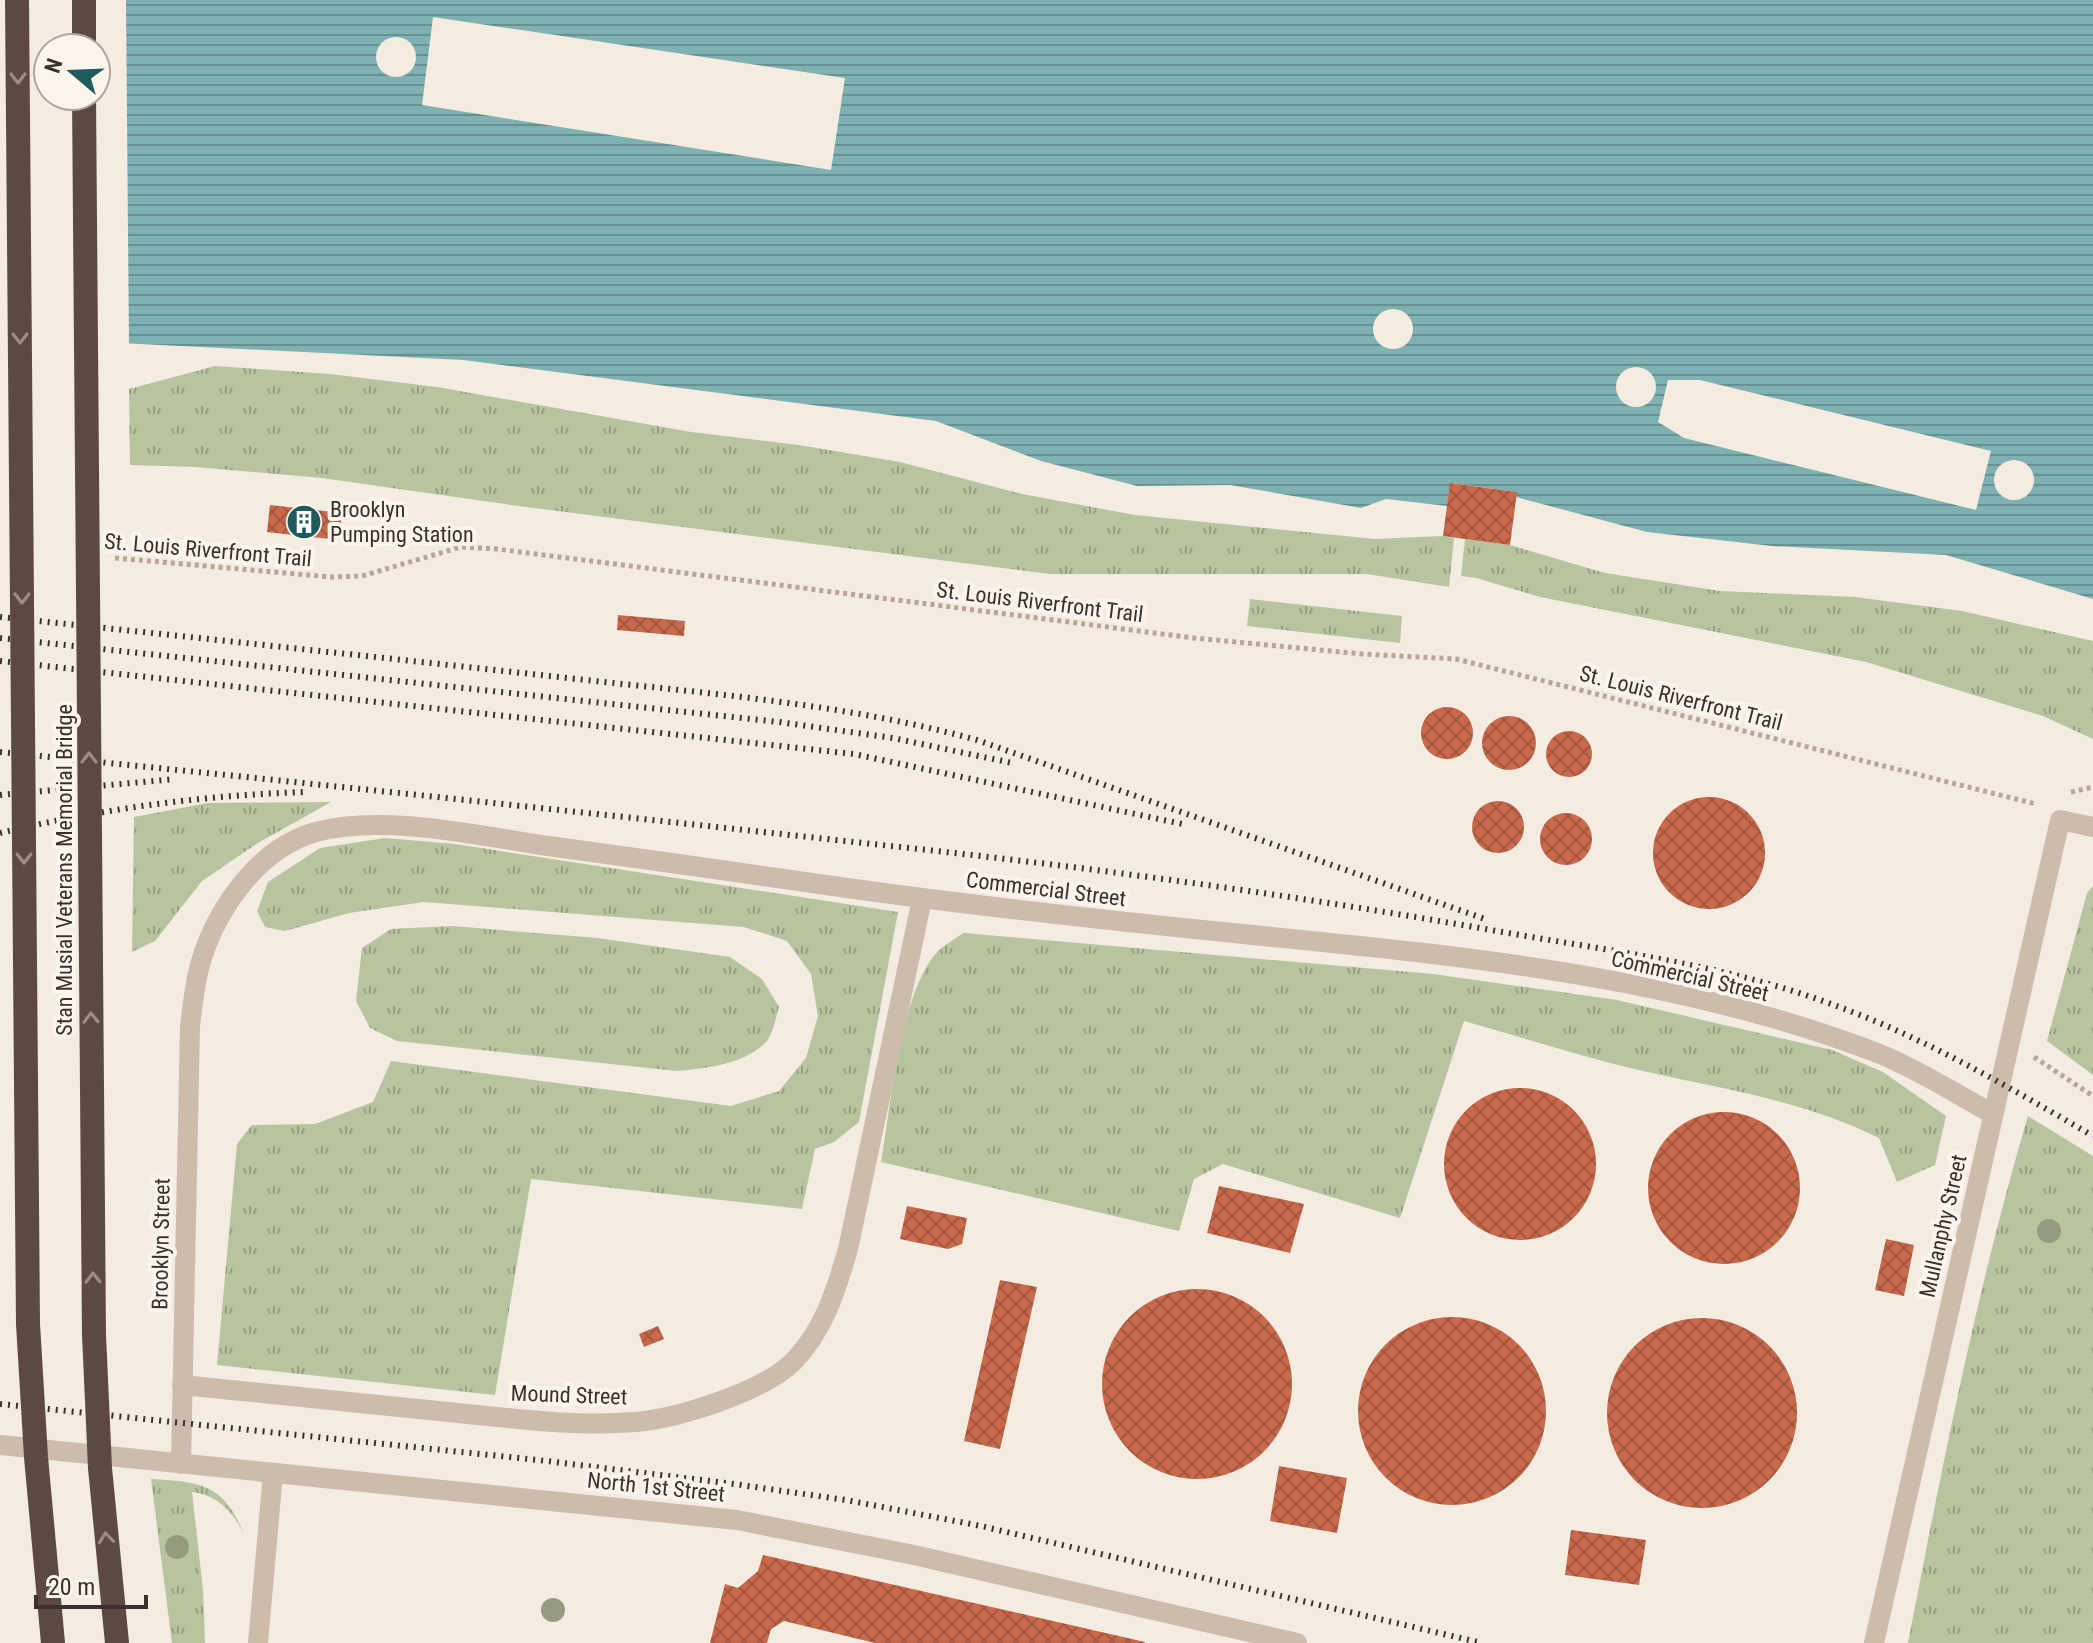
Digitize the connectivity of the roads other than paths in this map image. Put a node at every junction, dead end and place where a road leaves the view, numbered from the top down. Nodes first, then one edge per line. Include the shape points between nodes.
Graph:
1 (17, 0) edge
2 (84, 0) edge
3 (84, 32) edge
4 (84, 112) edge
5 (2093, 827) edge
6 (922, 899) junction
7 (190, 1026) joint
8 (1993, 1114) junction
9 (182, 1385) junction
10 (0, 1445) edge
11 (181, 1464) junction
12 (273, 1473) junction
13 (53, 1643) edge
14 (117, 1643) edge
15 (258, 1643) edge
16 (1297, 1643) edge
17 (1874, 1643) edge

1 -> 13 highway, Stan Musial Veterans Memorial Bridge, bridge via 28,1324
2 - 3 highway
14 -> 4 highway, Stan Musial Veterans Memorial Bridge, bridge via 94,1335
5 - 8 street, Mullanphy Street via 2060,820
6 - 7 street, Commercial Street via 449,831 350,826 313,833 276,850 245,878 219,918 198,972
6 - 8 street, Commercial Street via 1377,947 1635,986 1822,1033 1886,1057
6 - 9 street, Mound Street via 848,1249 817,1333 791,1364 710,1405 637,1422 484,1415
7 - 9 street, Brooklyn Street
8 - 17 street, Mullanphy Street
9 - 11 street, Brooklyn Street
10 - 11 street, North 1st Street
11 - 12 street, North 1st Street
12 - 15 street
12 - 16 street, North 1st Street via 737,1520

